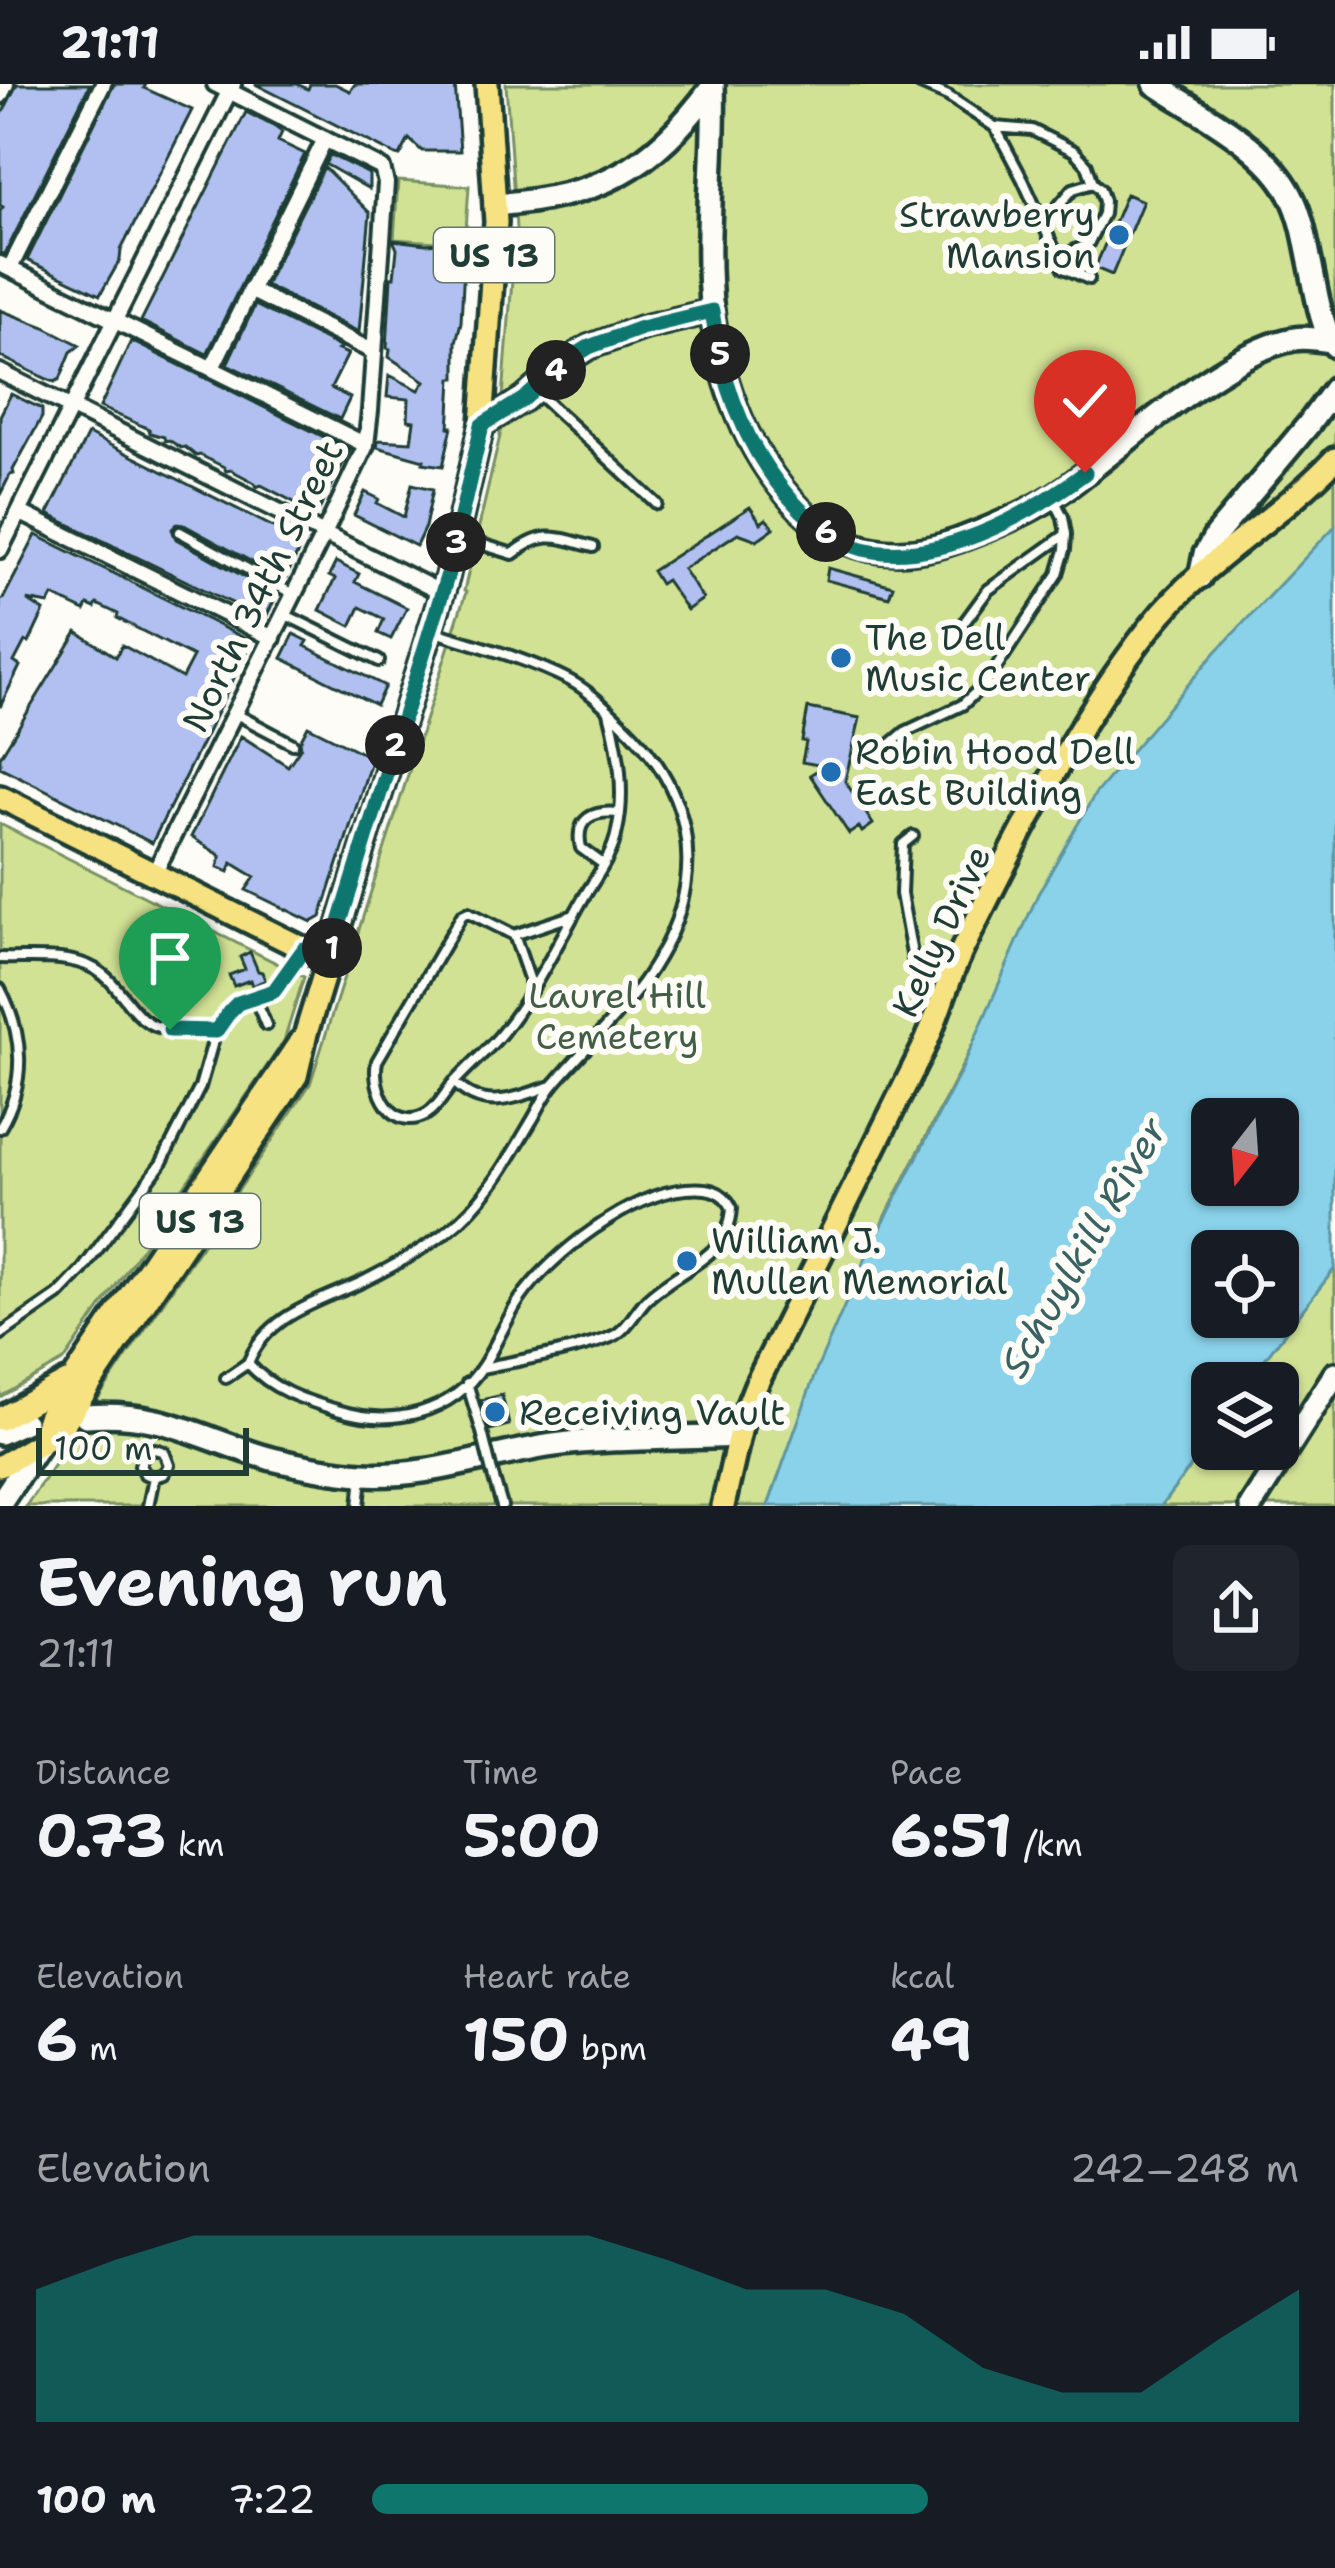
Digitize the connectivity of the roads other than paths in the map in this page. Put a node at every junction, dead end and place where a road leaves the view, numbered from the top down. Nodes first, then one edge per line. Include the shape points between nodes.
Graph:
1 (6, 84) edge
2 (103, 84) edge
3 (487, 84) edge
4 (920, 84) edge
5 (1155, 84) edge
6 (713, 85) edge
7 (226, 86) edge
8 (0, 96) edge
9 (995, 127) junction
10 (325, 139) junction
11 (1093, 183) junction
12 (495, 205) junction
13 (1044, 224) junction
14 (1057, 255) junction
15 (5, 266) edge
16 (1089, 279) dead end
17 (250, 290) junction
18 (1319, 301) junction
19 (712, 311) junction
20 (115, 320) junction
21 (1332, 344) edge
22 (1268, 346) junction
23 (374, 352) junction
24 (212, 368) junction
25 (0, 372) edge
26 (1335, 388) edge
27 (534, 390) junction
28 (71, 408) junction
29 (482, 425) junction
30 (366, 445) junction
31 (1335, 459) edge
32 (1053, 496) junction
33 (657, 505) dead end
34 (19, 512) junction
35 (180, 532) dead end
36 (324, 534) junction
37 (1066, 534) junction
38 (457, 537) junction
39 (593, 547) dead end
40 (0, 550) edge
41 (1199, 577) junction
42 (442, 593) junction
43 (294, 595) junction
44 (284, 614) junction
45 (966, 620) dead end
46 (431, 630) junction
47 (273, 638) junction
48 (380, 661) dead end
49 (609, 710) junction
50 (235, 713) junction
51 (293, 744) dead end
52 (885, 748) dead end
53 (0, 797) edge
54 (619, 812) junction
55 (913, 836) dead end
56 (603, 864) junction
57 (154, 874) junction
58 (574, 914) junction
59 (514, 935) junction
60 (304, 949) junction
61 (0, 958) edge
62 (328, 961) junction
63 (532, 987) junction
64 (0, 988) edge
65 (255, 998) junction
66 (938, 1012) junction
67 (266, 1025) dead end
68 (216, 1031) junction
69 (306, 1033) junction
70 (454, 1082) junction
71 (552, 1086) junction
72 (0, 1128) edge
73 (0, 1335) edge
74 (248, 1363) junction
75 (482, 1368) junction
76 (1335, 1374) edge
77 (226, 1378) dead end
78 (73, 1379) junction
79 (467, 1383) junction
80 (89, 1411) dead end
81 (8, 1431) edge
82 (738, 1436) junction
83 (40, 1443) junction
84 (0, 1466) edge
85 (362, 1474) junction
86 (154, 1478) dead end
87 (0, 1503) edge
88 (148, 1506) edge
89 (359, 1506) edge
90 (502, 1506) edge
91 (723, 1506) edge
92 (1251, 1506) edge

1 - 8 street
2 - 15 street
3 - 12 main road, US 13
4 - 9 lane
5 - 18 main road via 1280,176 1300,218
6 - 12 main road via 664,145 620,175 571,194
6 - 19 main road
7 - 10 street
7 - 20 street
9 - 11 lane via 1032,130 1074,151
9 - 13 lane
10 - 17 street
10 - 23 street, North 34th Street via 382,168 386,183
11 - 13 lane via 1073,189
11 - 14 lane via 1104,201 1094,235
12 - 29 main road, US 13
13 - 14 lane
14 - 16 lane via 1064,268
15 - 20 street
17 - 23 street
17 - 24 street
18 - 21 main road
18 - 22 main road
19 - 27 main road via 589,347
19 - 32 main road via 728,388 752,443 784,491 840,540 876,551 936,548
20 - 24 street
20 - 28 street
21 - 22 main road via 1298,338
22 - 32 main road via 1214,376
23 - 30 street, North 34th Street
24 - 30 street
25 - 28 street
26 - 41 main road via 1216,535
27 - 29 main road
27 - 33 lane
28 - 34 street
28 - 36 street
29 - 38 main road, US 13
30 - 36 street, North 34th Street
31 - 41 main road, Kelly Drive
32 - 37 lane
34 - 40 street
34 - 47 street
35 - 43 lane
36 - 42 street
36 - 43 street, North 34th Street
37 - 45 lane via 988,590
37 - 52 lane via 1058,574 986,683 962,706
38 - 39 lane via 513,554 542,537
38 - 42 main road, US 13
41 - 66 main road, Kelly Drive via 1154,622 1098,702 961,952
42 - 46 main road, US 13
43 - 44 street, North 34th Street
44 - 47 street, North 34th Street
44 - 48 lane
46 - 49 lane via 563,678
46 - 62 main road, US 13
47 - 50 street, North 34th Street
49 - 54 lane
49 - 71 lane via 662,770 689,846 687,882 649,974
50 - 51 lane
50 - 57 street, North 34th Street
53 - 57 main road
54 - 56 lane
54 - 56 lane via 598,811 582,827 581,848
55 - 66 lane via 903,844 901,894 920,998
56 - 58 lane
57 - 60 main road
58 - 59 lane
58 - 63 lane
59 - 63 lane
59 - 70 lane via 462,915 375,1070 384,1104 407,1118 431,1112
60 - 62 main road
60 - 65 lane via 274,991
61 - 68 lane via 85,965 152,1025
62 - 69 main road, US 13
63 - 70 lane
64 - 72 lane via 20,1046 19,1080
65 - 67 lane
65 - 68 lane via 238,1003
66 - 82 main road, Kelly Drive
68 - 73 lane via 200,1087 151,1179 58,1295
69 - 78 main road, US 13
69 - 83 main road, US 13 via 284,1096 63,1424
70 - 71 lane via 491,1101
71 - 74 lane via 467,1215 393,1267 294,1312 263,1337
74 - 77 lane
74 - 79 lane via 286,1392 371,1418 425,1410
75 - 75 lane via 617,1333 652,1294 719,1245 732,1219 730,1202 716,1191 675,1190 616,1214 522,1296
75 - 79 lane
76 - 92 main road
78 - 81 main road, US 13
78 - 83 main road
79 - 90 lane, bridge
80 - 85 main road via 166,1412 309,1465
82 - 85 main road via 560,1444 434,1471
82 - 91 main road, Kelly Drive
83 - 84 main road, US 13
83 - 87 main road
85 - 89 lane
86 - 88 lane

